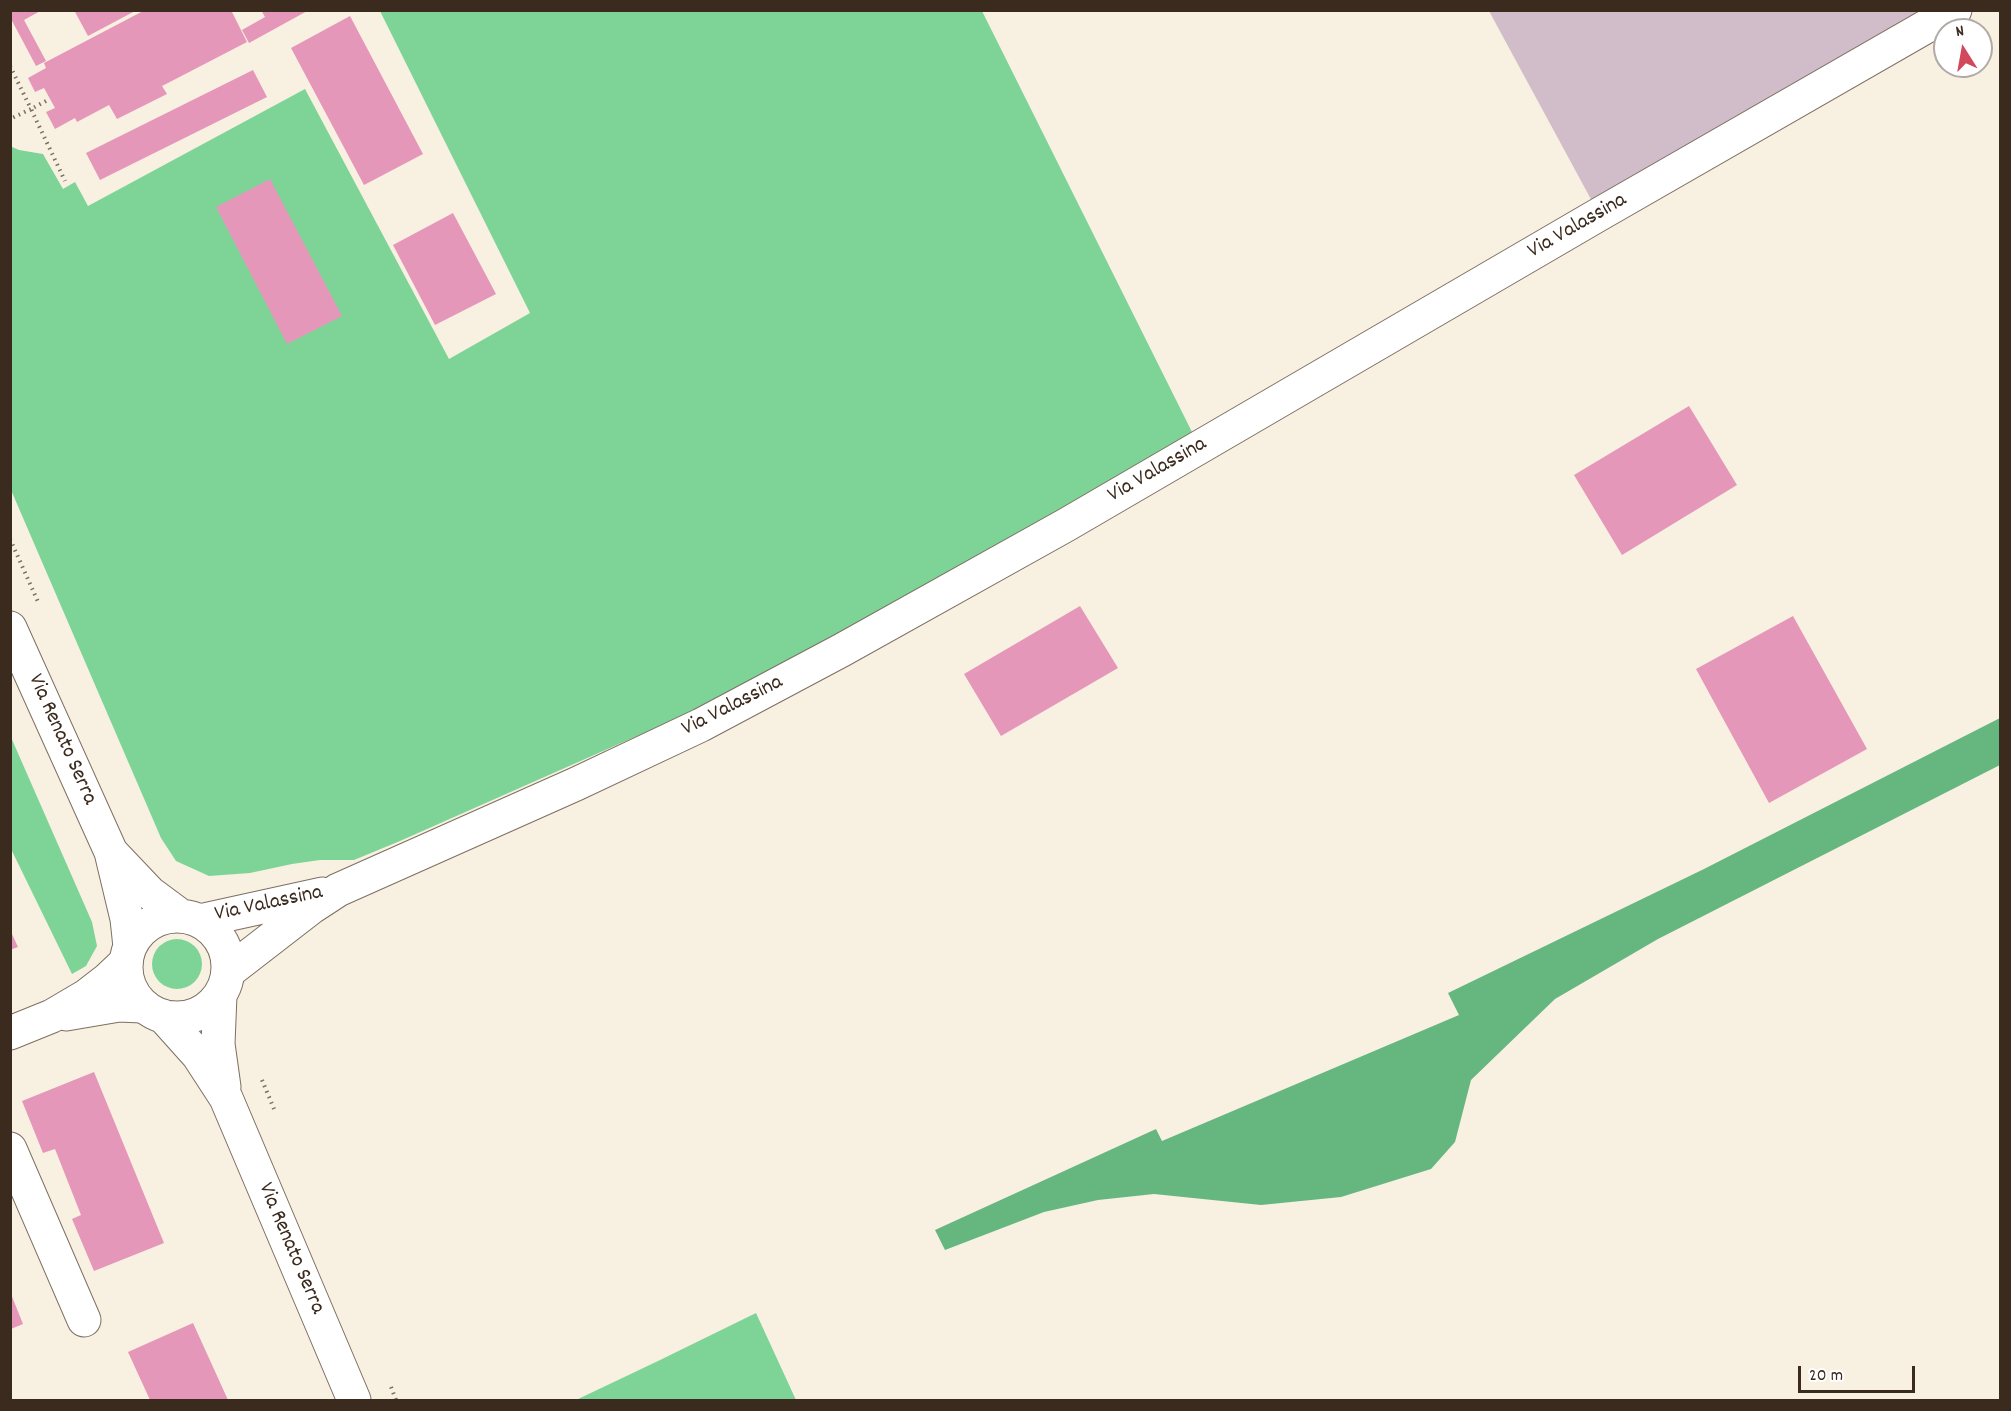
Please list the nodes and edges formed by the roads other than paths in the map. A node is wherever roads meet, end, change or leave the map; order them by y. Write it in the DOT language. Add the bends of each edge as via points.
graph roads {
  1 [pos="1956,10"];
  2 [pos="10,628"];
  3 [pos="111,852"];
  4 [pos="338,890"];
  5 [pos="190,919"];
  6 [pos="128,954"];
  7 [pos="224,984"];
  8 [pos="153,1011"];
  9 [pos="52,1016"];
  10 [pos="10,1033"];
  11 [pos="226,1098"];
  12 [pos="10,1149"];
  13 [pos="84,1320"];
  14 [pos="354,1401"];
  1 -- 4 [label="street, Via Valassina" via="1066,525 842,650 691,730"];
  2 -- 3 [label="street, Via Renato Serra"];
  3 -- 5 [label="street, Via Renato Serra" via="150,893"];
  3 -- 6 [label="street, Via Renato Serra" via="127,919"];
  4 -- 5 [label="street, Via Valassina"];
  4 -- 7 [label="street, Via Valassina" via="312,907"];
  5 -- 6 [label="street" via="167,917 154,922 140,932"];
  5 -- 7 [label="street" via="212,930 222,942 227,956"];
  6 -- 8 [label="street" via="126,977 132,993"];
  6 -- 9 [label="street" via="87,996"];
  7 -- 8 [label="street" via="207,1009 193,1016 175,1018"];
  7 -- 11 [label="street, Via Renato Serra" via="218,1044"];
  8 -- 9 [label="street" via="119,1005"];
  8 -- 11 [label="street, Via Renato Serra" via="198,1055"];
  9 -- 10 [label="street"];
  11 -- 14 [label="street, Via Renato Serra"];
  12 -- 13 [label="street"];
}
